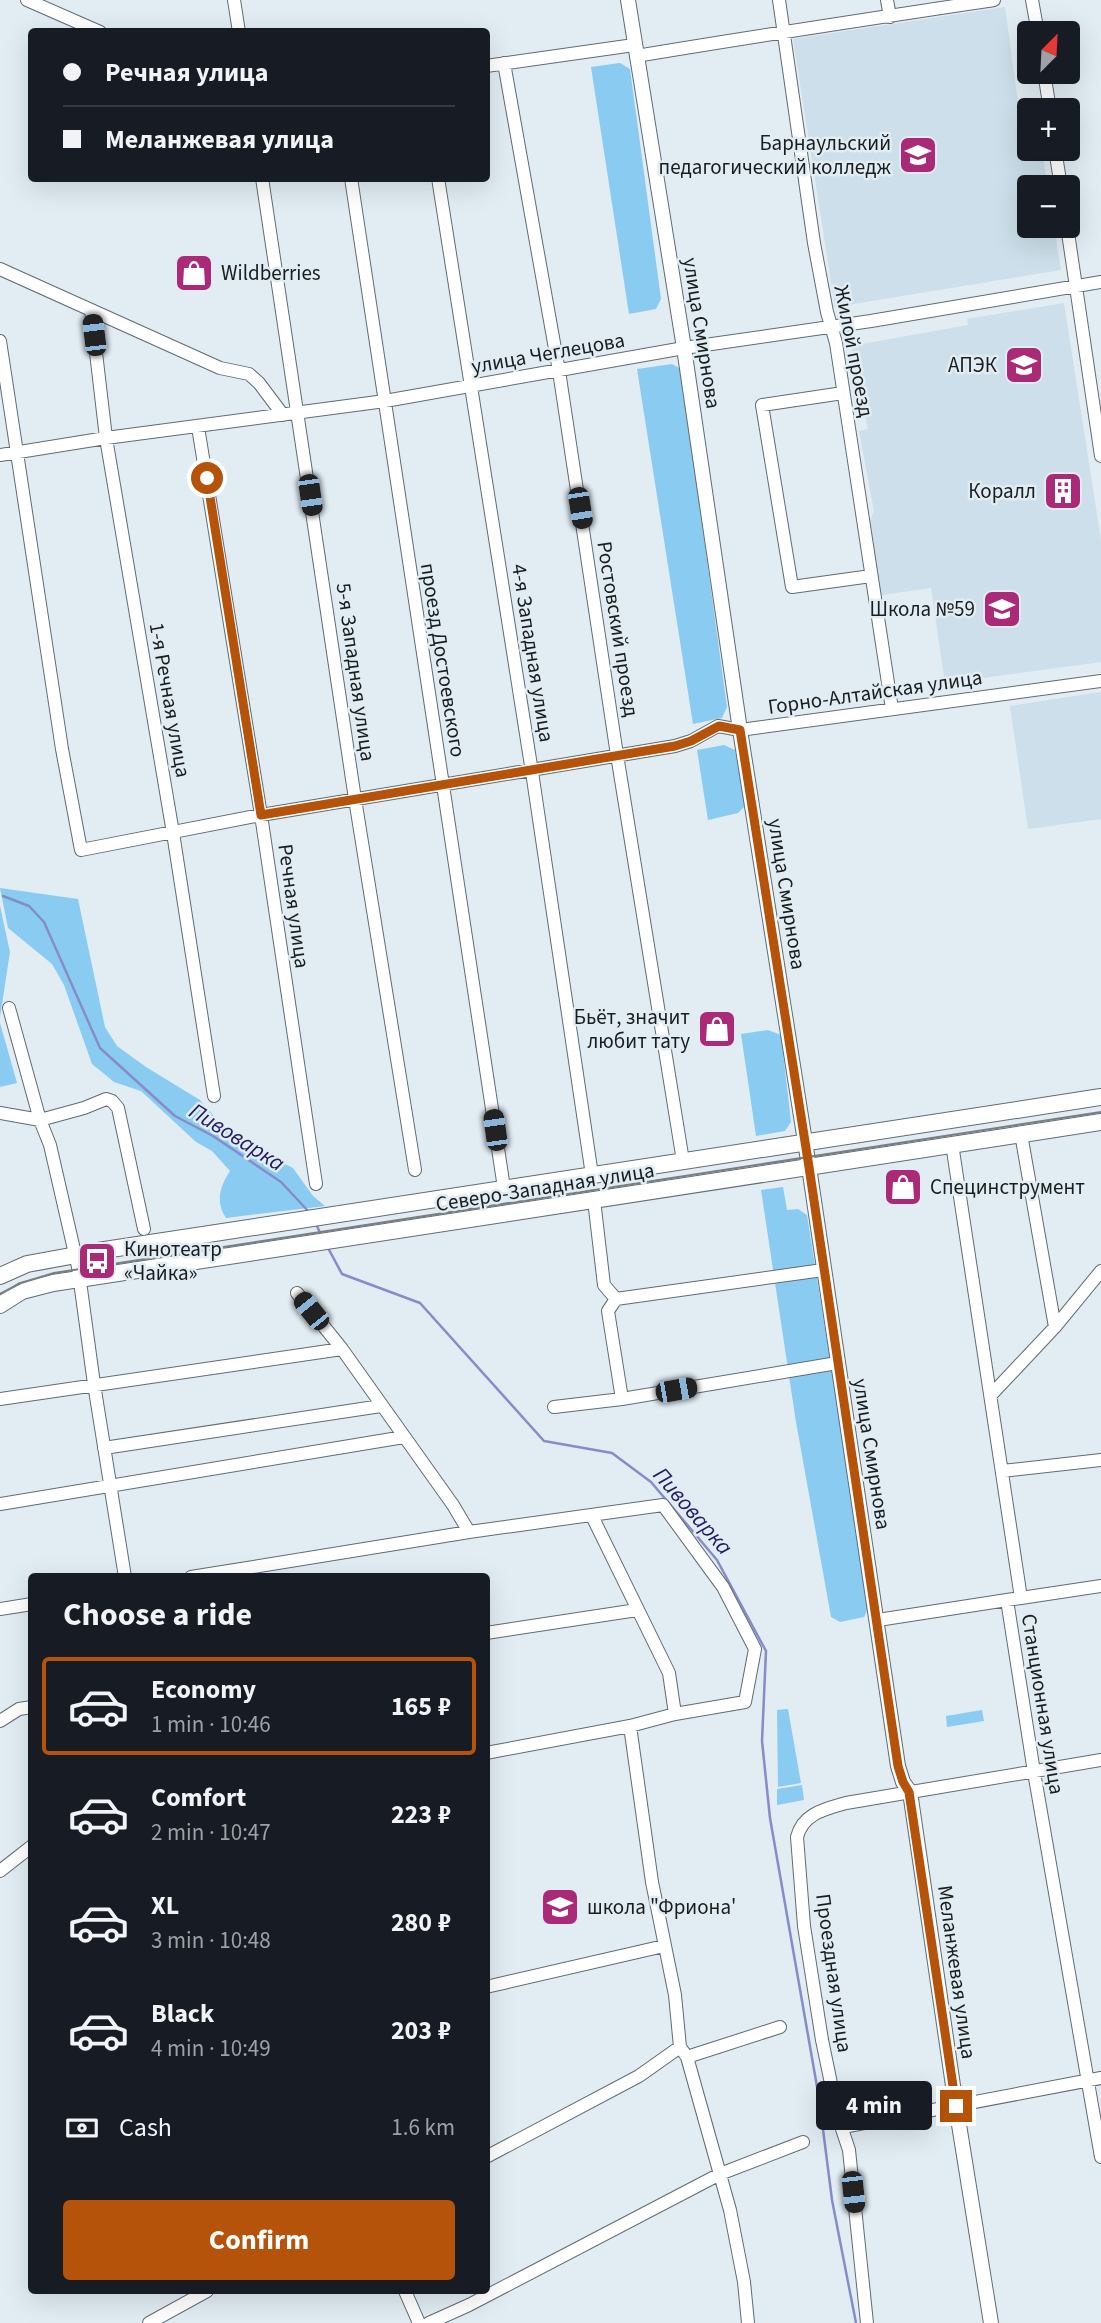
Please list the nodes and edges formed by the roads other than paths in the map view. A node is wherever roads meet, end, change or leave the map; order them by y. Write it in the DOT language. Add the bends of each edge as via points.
graph roads {
  1 [pos="27,0"];
  2 [pos="234,0"];
  3 [pos="628,0"];
  4 [pos="779,0"];
  5 [pos="887,0"];
  6 [pos="994,0"];
  7 [pos="1032,0"];
  8 [pos="890,17"];
  9 [pos="1036,21"];
  10 [pos="91,28"];
  11 [pos="238,28"];
  12 [pos="783,31"];
  13 [pos="635,50"];
  14 [pos="504,63"];
  15 [pos="490,65"];
  16 [pos="263,182"];
  17 [pos="352,182"];
  18 [pos="439,182"];
  19 [pos="1069,238"];
  20 [pos="0,269"];
  21 [pos="1101,282"];
  22 [pos="1076,286"];
  23 [pos="91,310"];
  24 [pos="832,327"];
  25 [pos="0,341"];
  26 [pos="684,348"];
  27 [pos="559,371"];
  28 [pos="471,386"];
  29 [pos="843,393"];
  30 [pos="385,401"];
  31 [pos="298,412"];
  32 [pos="282,415"];
  33 [pos="198,427"];
  34 [pos="106,438"];
  35 [pos="18,452"];
  36 [pos="0,455"];
  37 [pos="1101,456"];
  38 [pos="871,576"];
  39 [pos="1101,681"];
  40 [pos="892,709"];
  41 [pos="740,730"];
  42 [pos="617,755"];
  43 [pos="532,772"];
  44 [pos="443,786"];
  45 [pos="355,799"];
  46 [pos="261,815"];
  47 [pos="173,833"];
  48 [pos="9,1008"];
  49 [pos="214,1096"];
  50 [pos="1101,1097"];
  51 [pos="0,1113"];
  52 [pos="40,1119"];
  53 [pos="1101,1122"];
  54 [pos="1021,1134"];
  55 [pos="804,1142"];
  56 [pos="952,1144"];
  57 [pos="683,1161"];
  58 [pos="809,1167"];
  59 [pos="415,1170"];
  60 [pos="592,1175"];
  61 [pos="316,1184"];
  62 [pos="504,1188"];
  63 [pos="594,1200"];
  64 [pos="144,1229"];
  65 [pos="74,1255"];
  66 [pos="823,1270"];
  67 [pos="1101,1272"];
  68 [pos="0,1276"];
  69 [pos="80,1279"];
  70 [pos="297,1293"];
  71 [pos="616,1298"];
  72 [pos="0,1305"];
  73 [pos="1055,1327"];
  74 [pos="342,1349"];
  75 [pos="837,1363"];
  76 [pos="94,1384"];
  77 [pos="991,1395"];
  78 [pos="0,1399"];
  79 [pos="622,1399"];
  80 [pos="381,1406"];
  81 [pos="554,1407"];
  82 [pos="404,1437"];
  83 [pos="104,1448"];
  84 [pos="1101,1460"];
  85 [pos="1002,1471"];
  86 [pos="111,1486"];
  87 [pos="0,1504"];
  88 [pos="592,1516"];
  89 [pos="469,1532"];
  90 [pos="124,1573"];
  91 [pos="216,1573"];
  92 [pos="1101,1586"];
  93 [pos="1021,1598"];
  94 [pos="1007,1600"];
  95 [pos="28,1605"];
  96 [pos="0,1609"];
  97 [pos="637,1610"];
  98 [pos="878,1620"];
  99 [pos="490,1632"];
  100 [pos="28,1708"];
  101 [pos="675,1714"];
  102 [pos="0,1721"];
  103 [pos="630,1726"];
  104 [pos="490,1751"];
  105 [pos="1101,1760"];
  106 [pos="1034,1772"];
  107 [pos="909,1792"];
  108 [pos="28,1849"];
  109 [pos="0,1871"];
  110 [pos="664,1945"];
  111 [pos="490,1986"];
  112 [pos="780,2026"];
  113 [pos="684,2052"];
  114 [pos="1095,2079"];
  115 [pos="956,2106"];
  116 [pos="843,2127"];
  117 [pos="803,2142"];
  118 [pos="490,2155"];
  119 [pos="1101,2157"];
  120 [pos="720,2174"];
  121 [pos="202,2294"];
  122 [pos="406,2294"];
  123 [pos="149,2323"];
  124 [pos="419,2323"];
  125 [pos="429,2323"];
  126 [pos="748,2323"];
  127 [pos="867,2323"];
  128 [pos="991,2323"];
  1 -- 10 [label="street"];
  2 -- 11 [label="street"];
  3 -- 13 [label="street, улица Смирнова"];
  4 -- 12 [label="street, Жилой проезд"];
  5 -- 8 [label="street"];
  6 -- 8 [label="street"];
  7 -- 9 [label="street"];
  8 -- 12 [label="street"];
  12 -- 13 [label="street"];
  12 -- 24 [label="street, Жилой проезд" via="814,243"];
  13 -- 14 [label="street"];
  13 -- 26 [label="street, улица Смирнова"];
  14 -- 15 [label="street"];
  14 -- 27 [label="street, Ростовский проезд"];
  16 -- 31 [label="street, 5-я Западная улица"];
  17 -- 30 [label="street, проезд Достоевского"];
  18 -- 28 [label="street, 4-я Западная улица"];
  19 -- 22 [label="street"];
  20 -- 23 [label="street"];
  21 -- 22 [label="street, улица Чеглецова"];
  22 -- 24 [label="street, улица Чеглецова"];
  22 -- 37 [label="street"];
  23 -- 32 [label="street" via="220,368 248,374"];
  23 -- 34 [label="street, 1-я Речная улица"];
  24 -- 26 [label="street, улица Чеглецова"];
  24 -- 29 [label="street, Жилой проезд"];
  25 -- 35 [label="street"];
  26 -- 27 [label="street, улица Чеглецова"];
  26 -- 41 [label="street, улица Смирнова"];
  27 -- 28 [label="street, улица Чеглецова"];
  27 -- 42 [label="street, Ростовский проезд"];
  28 -- 30 [label="street, улица Чеглецова"];
  28 -- 43 [label="street, 4-я Западная улица"];
  29 -- 38 [label="street, Жилой проезд"];
  29 -- 38 [label="street" via="762,405 792,587"];
  30 -- 31 [label="street, улица Чеглецова"];
  30 -- 44 [label="street, проезд Достоевского"];
  31 -- 32 [label="street, улица Чеглецова"];
  31 -- 45 [label="street, 5-я Западная улица"];
  32 -- 33 [label="street, улица Чеглецова"];
  33 -- 34 [label="street, улица Чеглецова"];
  33 -- 46 [label="street, Речная улица"];
  34 -- 35 [label="street, улица Чеглецова"];
  34 -- 47 [label="street, 1-я Речная улица"];
  35 -- 36 [label="street, улица Чеглецова"];
  35 -- 47 [label="street, Горно-Алтайская улица" via="81,850"];
  38 -- 40 [label="street, Жилой проезд"];
  39 -- 40 [label="street, Горно-Алтайская улица"];
  40 -- 41 [label="street, Горно-Алтайская улица"];
  41 -- 42 [label="street, Горно-Алтайская улица" via="719,726 675,746"];
  41 -- 55 [label="street, улица Смирнова"];
  42 -- 43 [label="street, Горно-Алтайская улица"];
  42 -- 57 [label="street, Ростовский проезд"];
  43 -- 44 [label="street, Горно-Алтайская улица"];
  43 -- 60 [label="street, 4-я Западная улица"];
  44 -- 45 [label="street, Горно-Алтайская улица"];
  44 -- 62 [label="street, проезд Достоевского"];
  45 -- 46 [label="street, Горно-Алтайская улица"];
  45 -- 59 [label="street, 5-я Западная улица"];
  46 -- 47 [label="street, Горно-Алтайская улица"];
  46 -- 61 [label="street, Речная улица"];
  47 -- 49 [label="street, 1-я Речная улица"];
  48 -- 52 [label="street"];
  50 -- 55 [label="main road, Северо-Западная улица"];
  51 -- 52 [label="street"];
  52 -- 64 [label="street" via="112,1101 118,1108"];
  52 -- 65 [label="street"];
  53 -- 54 [label="main road, Северо-Западная улица"];
  54 -- 56 [label="main road, Северо-Западная улица"];
  54 -- 73 [label="street"];
  55 -- 57 [label="main road, Северо-Западная улица"];
  55 -- 58 [label="street, улица Смирнова"];
  56 -- 58 [label="main road, Северо-Западная улица"];
  56 -- 77 [label="street, Станционная улица"];
  57 -- 60 [label="main road, Северо-Западная улица"];
  58 -- 63 [label="main road, Северо-Западная улица"];
  58 -- 66 [label="street, улица Смирнова"];
  60 -- 62 [label="main road, Северо-Западная улица"];
  62 -- 65 [label="main road, Северо-Западная улица"];
  63 -- 69 [label="main road, Северо-Западная улица"];
  63 -- 71 [label="street" via="604,1285"];
  65 -- 68 [label="main road, Северо-Западная улица" via="27,1264"];
  65 -- 69 [label="street"];
  66 -- 71 [label="street"];
  66 -- 75 [label="street, улица Смирнова"];
  67 -- 73 [label="street"];
  69 -- 72 [label="main road, Северо-Западная улица" via="22,1291"];
  69 -- 76 [label="street"];
  70 -- 74 [label="street"];
  71 -- 79 [label="street" via="608,1311"];
  73 -- 77 [label="street"];
  74 -- 76 [label="street"];
  74 -- 80 [label="street"];
  75 -- 79 [label="street"];
  75 -- 98 [label="street, улица Смирнова"];
  76 -- 78 [label="street"];
  76 -- 83 [label="street"];
  77 -- 85 [label="street, Станционная улица"];
  79 -- 81 [label="street"];
  80 -- 82 [label="street"];
  80 -- 83 [label="street"];
  82 -- 86 [label="street"];
  82 -- 89 [label="street"];
  83 -- 86 [label="street"];
  84 -- 85 [label="street"];
  85 -- 93 [label="street, Станционная улица"];
  86 -- 87 [label="street"];
  86 -- 90 [label="street"];
  88 -- 89 [label="street"];
  88 -- 97 [label="street"];
  88 -- 101 [label="street" via="663,1505 723,1587 755,1648 745,1702"];
  89 -- 91 [label="street"];
  92 -- 93 [label="street"];
  93 -- 94 [label="street, Станционная улица"];
  94 -- 98 [label="street"];
  94 -- 106 [label="street, Станционная улица"];
  95 -- 96 [label="street"];
  97 -- 99 [label="street"];
  97 -- 101 [label="street" via="669,1673"];
  98 -- 107 [label="street, улица Смирнова" via="898,1766"];
  100 -- 102 [label="street"];
  101 -- 103 [label="street"];
  103 -- 104 [label="street"];
  103 -- 110 [label="street"];
  105 -- 106 [label="street, Проездная улица"];
  106 -- 107 [label="street, Проездная улица"];
  106 -- 114 [label="street, Станционная улица"];
  107 -- 115 [label="street, Меланжевая улица"];
  107 -- 116 [label="street, Проездная улица" via="818,1811 803,1823 797,1837 804,1926 822,2040"];
  108 -- 109 [label="street"];
  110 -- 111 [label="street"];
  110 -- 113 [label="street"];
  112 -- 113 [label="street"];
  113 -- 118 [label="street"];
  113 -- 120 [label="street"];
  114 -- 115 [label="street"];
  114 -- 119 [label="street, Станционная улица"];
  115 -- 116 [label="street"];
  115 -- 128 [label="street, Меланжевая улица"];
  116 -- 127 [label="street, Проездная улица"];
  117 -- 120 [label="street"];
  120 -- 125 [label="street"];
  120 -- 126 [label="street"];
  121 -- 123 [label="street"];
  122 -- 124 [label="street"];
}
